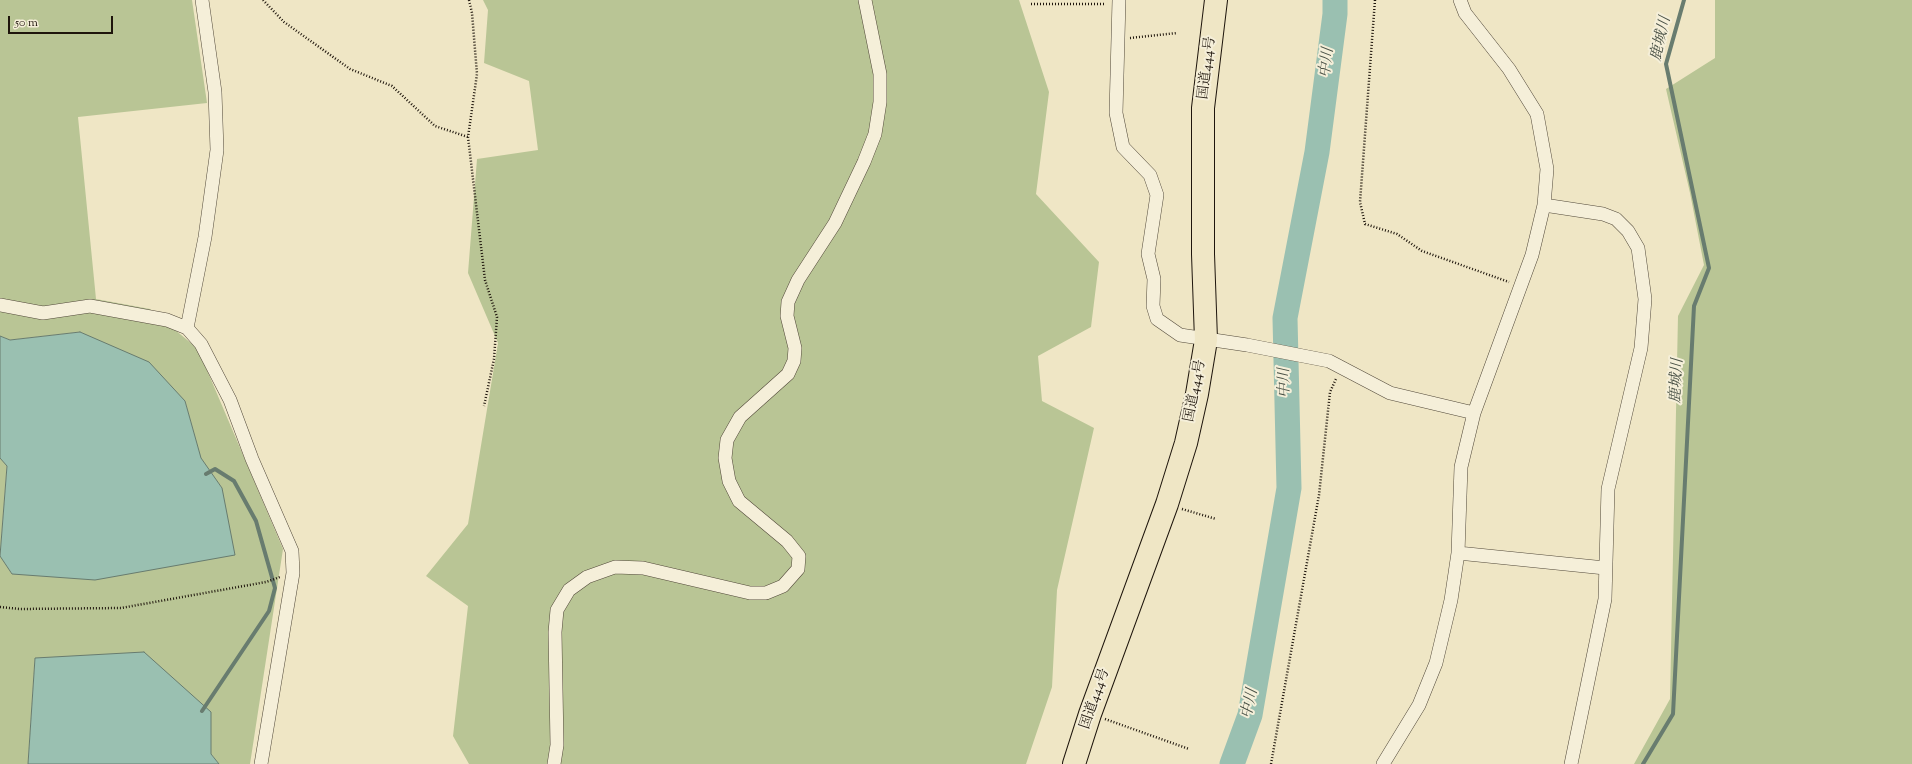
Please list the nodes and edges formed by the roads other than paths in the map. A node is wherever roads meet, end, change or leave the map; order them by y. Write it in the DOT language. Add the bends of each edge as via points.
graph roads {
  1 [pos="202,0"];
  2 [pos="865,0"];
  3 [pos="1216,0"];
  4 [pos="1460,0"];
  5 [pos="1119,2"];
  6 [pos="1544,205"];
  7 [pos="0,305"];
  8 [pos="187,328"];
  9 [pos="1206,340"];
  10 [pos="1474,413"];
  11 [pos="1458,553"];
  12 [pos="1605,568"];
  13 [pos="261,764"];
  14 [pos="554,764"];
  15 [pos="1074,764"];
  16 [pos="1383,764"];
  17 [pos="1571,764"];
  1 -- 8 [label="street" via="215,92 217,150 205,237"];
  2 -- 14 [label="street" via="880,74 880,102 874,134 864,162 835,223 798,280 788,302 787,316 795,348 794,361 788,374 740,417 727,440 725,458 729,481 739,501 787,541 799,556 798,569 783,586 766,593 750,593 643,568 615,567 587,577 569,590 557,610 555,632 557,745"];
  3 -- 9 [label="highway, 国道444号" via="1203,108"];
  4 -- 6 [label="street" via="1465,13 1509,69 1537,114 1547,169"];
  5 -- 9 [label="street" via="1116,113 1123,147 1150,175 1157,195 1148,254 1154,279 1153,306 1157,319 1180,335"];
  6 -- 10 [label="street" via="1532,256"];
  6 -- 12 [label="street" via="1616,218 1638,248 1645,299 1641,348 1608,489"];
  7 -- 8 [label="street" via="43,313 90,306 167,320"];
  8 -- 13 [label="street" via="202,344 230,400 252,459 292,551 293,573"];
  9 -- 10 [label="street" via="1329,361 1390,393"];
  9 -- 15 [label="highway, 国道444号" via="1186,443 1167,504"];
  10 -- 11 [label="street" via="1461,467"];
  11 -- 12 [label="street"];
  11 -- 16 [label="street" via="1451,600 1436,663 1419,705"];
  12 -- 17 [label="street" via="1605,599"];
}
